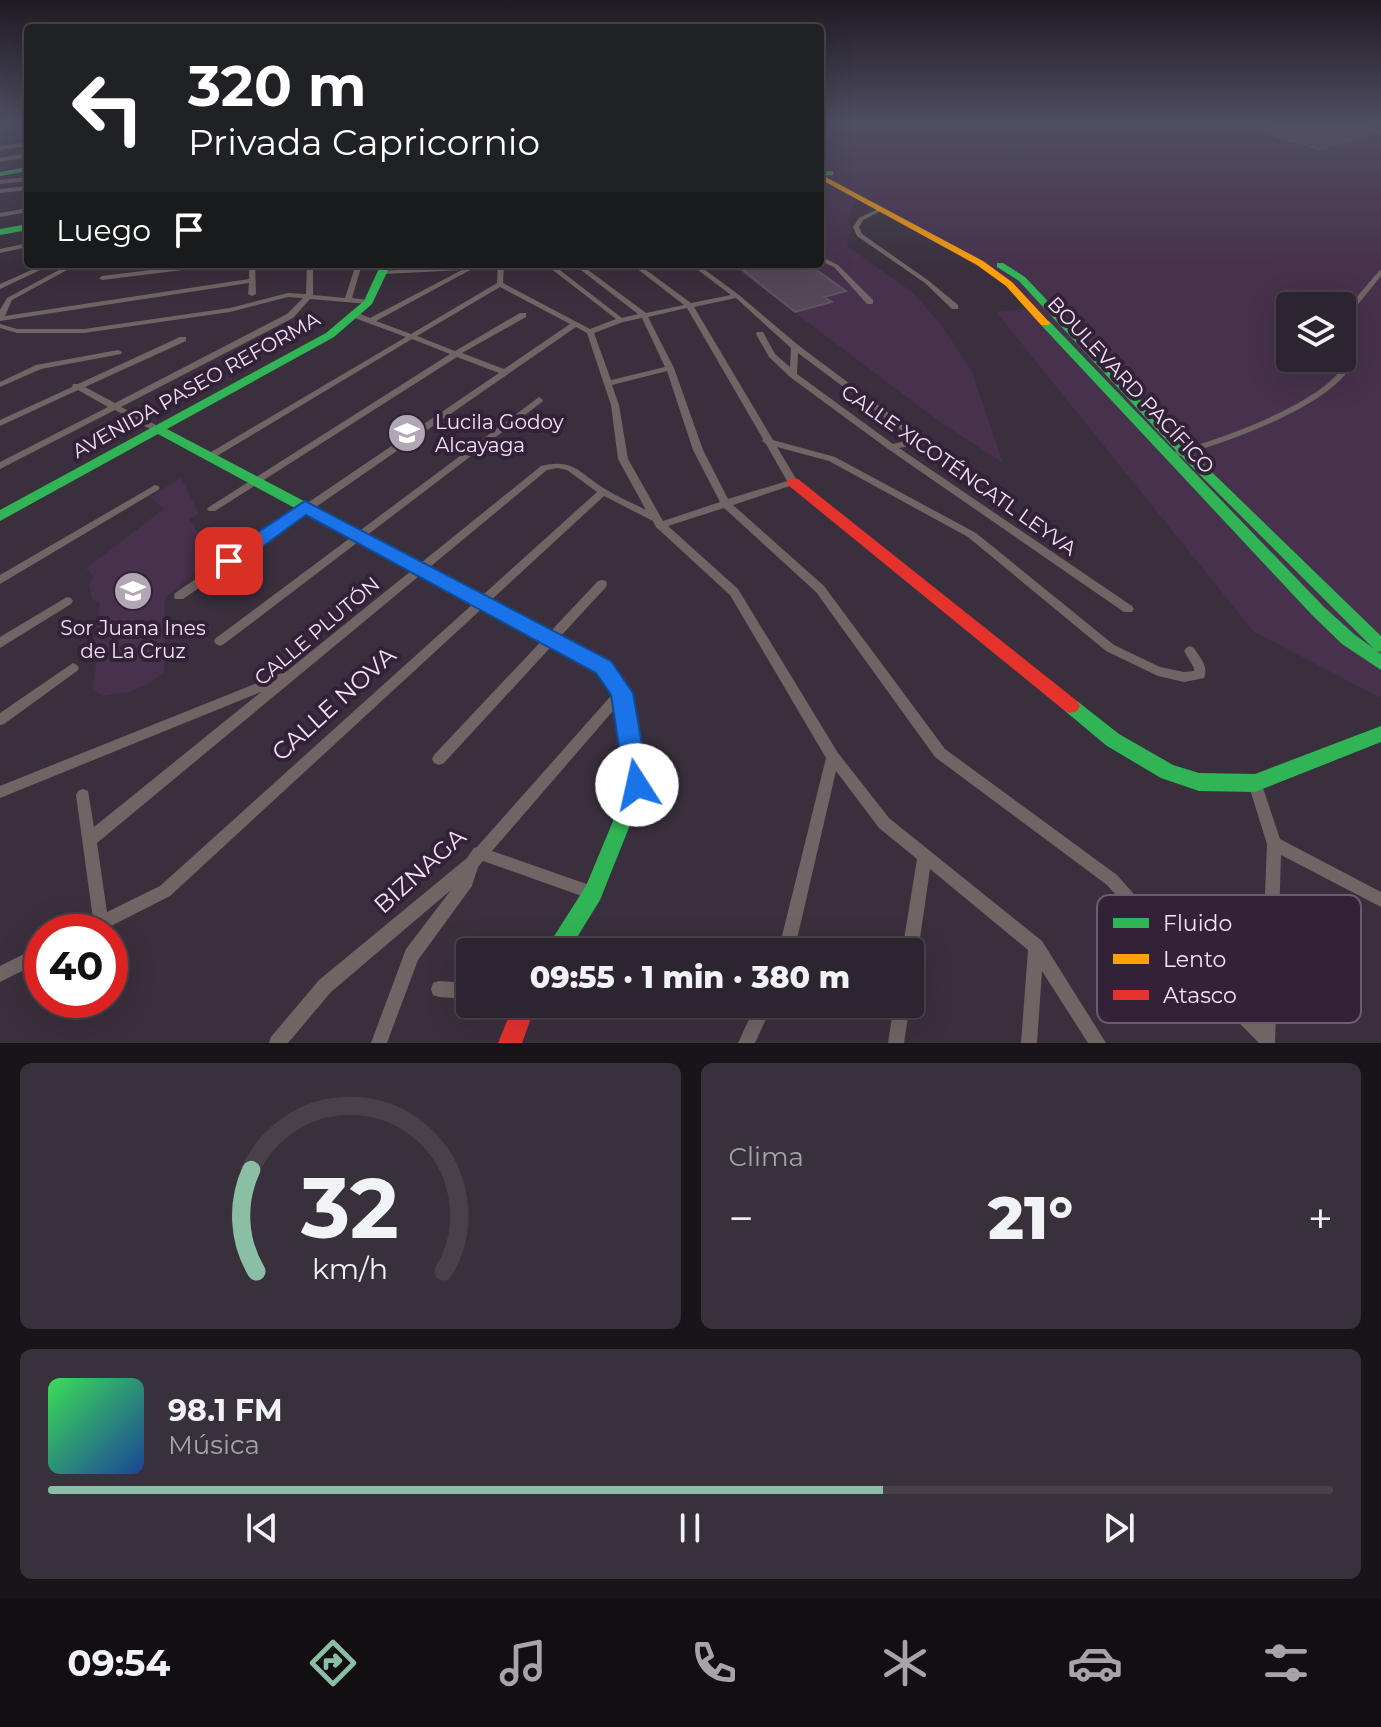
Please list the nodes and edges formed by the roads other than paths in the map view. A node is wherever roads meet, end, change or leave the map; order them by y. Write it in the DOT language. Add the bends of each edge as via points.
graph roads {
  1 [pos="824,173"];
  2 [pos="824,173"];
  3 [pos="24,179"];
  4 [pos="0,182"];
  5 [pos="24,188"];
  6 [pos="0,191"];
  7 [pos="882,209"];
  8 [pos="24,211"];
  9 [pos="0,215"];
  10 [pos="23,228"];
  11 [pos="0,234"];
  12 [pos="24,246"];
  13 [pos="0,253"];
  14 [pos="824,260"];
  15 [pos="41,268"];
  16 [pos="67,268"];
  17 [pos="183,268"];
  18 [pos="252,268"];
  19 [pos="310,268"];
  20 [pos="358,268"];
  21 [pos="385,268"];
  22 [pos="468,268"];
  23 [pos="501,268"];
  24 [pos="553,268"];
  25 [pos="581,268"];
  26 [pos="639,268"];
  27 [pos="698,268"];
  28 [pos="1381,272"];
  29 [pos="102,278"];
  30 [pos="251,281"];
  31 [pos="500,284"];
  32 [pos="0,287"];
  33 [pos="252,294"];
  34 [pos="309,296"];
  35 [pos="737,296"];
  36 [pos="348,300"];
  37 [pos="368,302"];
  38 [pos="870,302"];
  39 [pos="689,305"];
  40 [pos="955,307"];
  41 [pos="355,315"];
  42 [pos="523,315"];
  43 [pos="644,315"];
  44 [pos="0,318"];
  45 [pos="621,320"];
  46 [pos="370,321"];
  47 [pos="576,324"];
  48 [pos="0,326"];
  49 [pos="590,332"];
  50 [pos="760,334"];
  51 [pos="411,337"];
  52 [pos="183,339"];
  53 [pos="795,347"];
  54 [pos="118,352"];
  55 [pos="457,353"];
  56 [pos="670,368"];
  57 [pos="504,372"];
  58 [pos="793,375"];
  59 [pos="609,383"];
  60 [pos="0,385"];
  61 [pos="76,386"];
  62 [pos="539,400"];
  63 [pos="116,407"];
  64 [pos="0,423"];
  65 [pos="159,430"];
  66 [pos="766,441"];
  67 [pos="891,447"];
  68 [pos="1184,452"];
  69 [pos="1168,455"];
  70 [pos="209,457"];
  71 [pos="0,466"];
  72 [pos="255,481"];
  73 [pos="793,482"];
  74 [pos="155,488"];
  75 [pos="603,492"];
  76 [pos="726,504"];
  77 [pos="305,507"];
  78 [pos="212,509"];
  79 [pos="0,516"];
  80 [pos="659,522"];
  81 [pos="361,537"];
  82 [pos="419,568"];
  83 [pos="0,580"];
  84 [pos="602,584"];
  85 [pos="179,596"];
  86 [pos="67,601"];
  87 [pos="481,602"];
  88 [pos="1128,609"];
  89 [pos="554,638"];
  90 [pos="220,641"];
  91 [pos="0,643"];
  92 [pos="1381,646"];
  93 [pos="1190,651"];
  94 [pos="1381,663"];
  95 [pos="73,668"];
  96 [pos="298,671"];
  97 [pos="621,693"];
  98 [pos="0,720"];
  99 [pos="1381,734"];
  100 [pos="833,757"];
  101 [pos="439,759"];
  102 [pos="1255,783"];
  103 [pos="0,792"];
  104 [pos="83,795"];
  105 [pos="89,840"];
  106 [pos="1274,844"];
  107 [pos="475,858"];
  108 [pos="924,859"];
  109 [pos="593,893"];
  110 [pos="1125,895"];
  111 [pos="1272,895"];
  112 [pos="1381,900"];
  113 [pos="100,914"];
  114 [pos="125,914"];
  115 [pos="564,938"];
  116 [pos="789,938"];
  117 [pos="912,938"];
  118 [pos="1036,947"];
  119 [pos="24,962"];
  120 [pos="0,974"];
  121 [pos="439,989"];
  122 [pos="456,990"];
  123 [pos="520,1018"];
  124 [pos="758,1018"];
  125 [pos="900,1018"];
  126 [pos="1250,1023"];
  127 [pos="1267,1040"];
  128 [pos="277,1043"];
  129 [pos="379,1043"];
  130 [pos="510,1043"];
  131 [pos="746,1043"];
  132 [pos="896,1043"];
  133 [pos="1029,1043"];
  134 [pos="1098,1043"];
  1 -- 7 [label="main road, BOULEVARD PACÍFICO"];
  2 -- 68 [label="main road, BOULEVARD PACÍFICO" via="1022,279"];
  3 -- 4 [label="street"];
  5 -- 6 [label="street"];
  7 -- 40 [label="street" via="861,219 859,235"];
  7 -- 69 [label="main road, BOULEVARD PACÍFICO" via="1009,284"];
  8 -- 9 [label="street"];
  10 -- 11 [label="main road"];
  12 -- 13 [label="street"];
  14 -- 38 [label="street"];
  15 -- 32 [label="street"];
  16 -- 44 [label="street" via="9,299"];
  17 -- 29 [label="street"];
  18 -- 30 [label="street"];
  19 -- 34 [label="street"];
  20 -- 36 [label="street"];
  21 -- 37 [label="main road, AVENIDA PASEO REFORMA"];
  22 -- 46 [label="street"];
  23 -- 31 [label="street"];
  24 -- 45 [label="street"];
  25 -- 43 [label="street"];
  26 -- 39 [label="street"];
  27 -- 35 [label="street"];
  28 -- 68 [label="street" via="1347,313 1350,363 1341,379 1264,425"];
  30 -- 33 [label="street"];
  30 -- 44 [label="street"];
  31 -- 47 [label="street"];
  31 -- 51 [label="street"];
  34 -- 36 [label="street"];
  34 -- 48 [label="street" via="276,296 230,310 84,331"];
  34 -- 63 [label="street" via="290,316"];
  35 -- 39 [label="street"];
  35 -- 53 [label="street"];
  36 -- 37 [label="street"];
  37 -- 41 [label="main road, AVENIDA PASEO REFORMA"];
  39 -- 43 [label="street"];
  39 -- 66 [label="street"];
  41 -- 46 [label="street"];
  41 -- 65 [label="main road, AVENIDA PASEO REFORMA" via="330,335"];
  42 -- 55 [label="street"];
  43 -- 45 [label="street"];
  43 -- 56 [label="street"];
  45 -- 49 [label="street"];
  46 -- 51 [label="street"];
  47 -- 49 [label="street"];
  47 -- 57 [label="street"];
  49 -- 59 [label="street"];
  50 -- 58 [label="street, CALLE XICOTÉNCATL LEYVA"];
  51 -- 55 [label="street"];
  51 -- 70 [label="street"];
  52 -- 61 [label="street"];
  53 -- 58 [label="street"];
  53 -- 67 [label="street" via="918,438"];
  54 -- 60 [label="street" via="39,367"];
  55 -- 57 [label="street"];
  55 -- 72 [label="street"];
  56 -- 59 [label="street"];
  56 -- 76 [label="street" via="698,450"];
  57 -- 77 [label="street"];
  58 -- 67 [label="street, CALLE XICOTÉNCATL LEYVA"];
  59 -- 80 [label="street" via="623,459"];
  61 -- 63 [label="street"];
  61 -- 64 [label="street"];
  62 -- 81 [label="street"];
  63 -- 65 [label="street"];
  63 -- 71 [label="street"];
  65 -- 70 [label="main road"];
  65 -- 79 [label="main road, AVENIDA PASEO REFORMA"];
  66 -- 73 [label="street"];
  66 -- 93 [label="street" via="832,459 972,535 1110,648 1184,677 1200,675"];
  67 -- 88 [label="street, CALLE XICOTÉNCATL LEYVA"];
  68 -- 69 [label="street"];
  68 -- 92 [label="main road, BOULEVARD PACÍFICO"];
  69 -- 94 [label="main road, BOULEVARD PACÍFICO" via="1322,613"];
  70 -- 72 [label="main road"];
  72 -- 77 [label="main road"];
  72 -- 78 [label="street"];
  73 -- 76 [label="street"];
  73 -- 102 [label="main road" via="1113,740 1168,772 1199,782"];
  74 -- 83 [label="street"];
  75 -- 80 [label="street, CALLE PLUTÓN"];
  75 -- 82 [label="street, CALLE PLUTÓN" via="570,468 544,468"];
  75 -- 87 [label="street, CALLE NOVA"];
  76 -- 80 [label="street"];
  76 -- 110 [label="street" via="820,589 940,753"];
  77 -- 81 [label="main road"];
  77 -- 85 [label="street"];
  80 -- 100 [label="street" via="734,592"];
  81 -- 82 [label="main road"];
  81 -- 90 [label="street"];
  82 -- 87 [label="main road"];
  82 -- 96 [label="street, CALLE PLUTÓN"];
  84 -- 89 [label="street"];
  86 -- 91 [label="street"];
  87 -- 89 [label="main road"];
  87 -- 114 [label="street, CALLE NOVA" via="165,891"];
  89 -- 97 [label="main road" via="604,667"];
  89 -- 101 [label="street"];
  95 -- 98 [label="street"];
  96 -- 103 [label="street"];
  96 -- 105 [label="street, CALLE PLUTÓN"];
  97 -- 107 [label="street, BIZNAGA"];
  97 -- 109 [label="main road" via="637,785"];
  99 -- 102 [label="main road"];
  100 -- 108 [label="street" via="884,823"];
  100 -- 116 [label="street"];
  102 -- 106 [label="street"];
  104 -- 105 [label="street"];
  105 -- 113 [label="street"];
  106 -- 111 [label="street"];
  106 -- 112 [label="street"];
  107 -- 109 [label="street"];
  107 -- 128 [label="street, BIZNAGA" via="325,986"];
  107 -- 129 [label="street" via="467,881 412,955"];
  108 -- 117 [label="street"];
  108 -- 118 [label="street"];
  109 -- 115 [label="main road"];
  118 -- 133 [label="street"];
  118 -- 134 [label="street"];
  119 -- 120 [label="street"];
  121 -- 122 [label="street"];
  123 -- 130 [label="main road"];
  124 -- 131 [label="street"];
  125 -- 132 [label="street"];
  126 -- 127 [label="street"];
}
